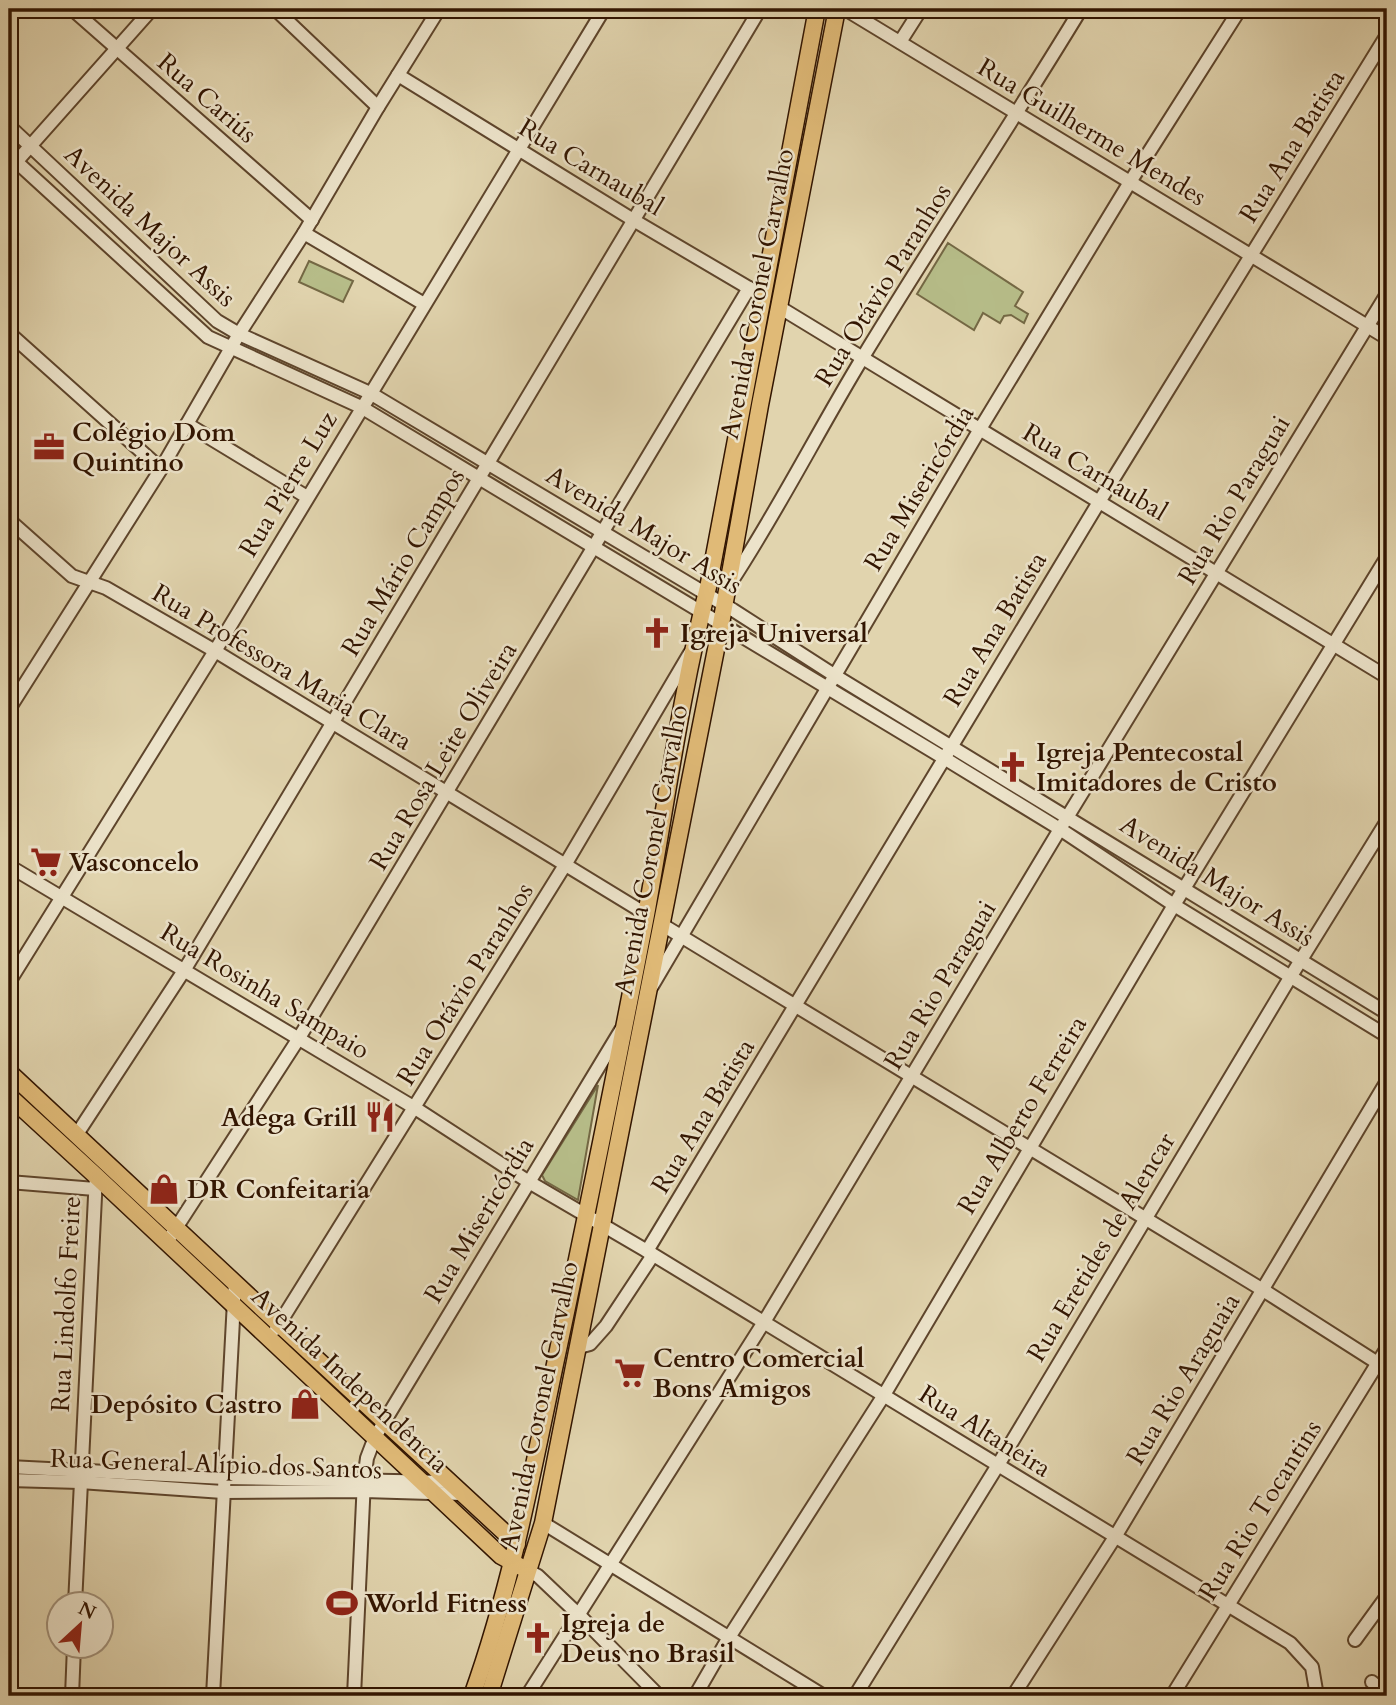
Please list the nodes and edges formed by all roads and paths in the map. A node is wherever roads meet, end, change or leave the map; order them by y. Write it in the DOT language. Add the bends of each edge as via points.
graph roads {
  1 [pos="72,9"];
  2 [pos="152,9"];
  3 [pos="275,9"];
  4 [pos="439,9"];
  5 [pos="604,9"];
  6 [pos="760,9"];
  7 [pos="817,9"];
  8 [pos="837,9"];
  9 [pos="845,9"];
  10 [pos="921,9"];
  11 [pos="1081,9"];
  12 [pos="1240,9"];
  13 [pos="1387,35"];
  14 [pos="900,42"];
  15 [pos="116,49"];
  16 [pos="398,75"];
  17 [pos="378,107"];
  18 [pos="1017,115"];
  19 [pos="9,126"];
  20 [pos="31,146"];
  21 [pos="519,150"];
  22 [pos="11,162"];
  23 [pos="1130,183"];
  24 [pos="312,220"];
  25 [pos="635,221"];
  26 [pos="304,233"];
  27 [pos="1251,255"];
  28 [pos="756,292"];
  29 [pos="1387,294"];
  30 [pos="424,304"];
  31 [pos="779,307"];
  32 [pos="1368,326"];
  33 [pos="9,333"];
  34 [pos="239,334"];
  35 [pos="1387,338"];
  36 [pos="230,349"];
  37 [pos="863,356"];
  38 [pos="370,394"];
  39 [pos="361,407"];
  40 [pos="187,424"];
  41 [pos="980,429"];
  42 [pos="489,464"];
  43 [pos="161,469"];
  44 [pos="480,478"];
  45 [pos="307,497"];
  46 [pos="1099,502"];
  47 [pos="9,520"];
  48 [pos="603,533"];
  49 [pos="594,548"];
  50 [pos="1387,557"];
  51 [pos="1216,573"];
  52 [pos="88,582"];
  53 [pos="728,587"];
  54 [pos="706,594"];
  55 [pos="724,605"];
  56 [pos="701,612"];
  57 [pos="721,624"];
  58 [pos="1333,646"];
  59 [pos="693,648"];
  60 [pos="215,651"];
  61 [pos="834,675"];
  62 [pos="1387,677"];
  63 [pos="827,687"];
  64 [pos="10,704"];
  65 [pos="333,723"];
  66 [pos="951,745"];
  67 [pos="944,758"];
  68 [pos="447,793"];
  69 [pos="1069,816"];
  70 [pos="1387,821"];
  71 [pos="1060,830"];
  72 [pos="565,865"];
  73 [pos="9,866"];
  74 [pos="1185,888"];
  75 [pos="61,897"];
  76 [pos="1174,905"];
  77 [pos="646,914"];
  78 [pos="661,924"];
  79 [pos="681,937"];
  80 [pos="1301,960"];
  81 [pos="186,969"];
  82 [pos="1290,976"];
  83 [pos="9,982"];
  84 [pos="646,995"];
  85 [pos="797,1006"];
  86 [pos="1387,1013"];
  87 [pos="624,1027"];
  88 [pos="1387,1035"];
  89 [pos="299,1038"];
  90 [pos="9,1072"];
  91 [pos="910,1077"];
  92 [pos="1387,1081"];
  93 [pos="9,1096"];
  94 [pos="415,1108"];
  95 [pos="77,1134"];
  96 [pos="1029,1148"];
  97 [pos="529,1181"];
  98 [pos="9,1182"];
  99 [pos="96,1182"];
  100 [pos="586,1216"];
  101 [pos="1144,1217"];
  102 [pos="602,1226"];
  103 [pos="177,1227"];
  104 [pos="167,1242"];
  105 [pos="650,1253"];
  106 [pos="235,1282"];
  107 [pos="1263,1290"];
  108 [pos="233,1304"];
  109 [pos="764,1322"];
  110 [pos="274,1331"];
  111 [pos="579,1347"];
  112 [pos="1387,1348"];
  113 [pos="1383,1366"];
  114 [pos="884,1395"];
  115 [pos="384,1421"];
  116 [pos="375,1437"];
  117 [pos="998,1465"];
  118 [pos="9,1467"];
  119 [pos="81,1476"];
  120 [pos="225,1478"];
  121 [pos="9,1480"];
  122 [pos="423,1482"];
  123 [pos="450,1482"];
  124 [pos="364,1485"];
  125 [pos="223,1492"];
  126 [pos="435,1493"];
  127 [pos="463,1494"];
  128 [pos="543,1523"];
  129 [pos="1115,1537"];
  130 [pos="517,1544"];
  131 [pos="513,1562"];
  132 [pos="611,1566"];
  133 [pos="529,1572"];
  134 [pos="76,1590"];
  135 [pos="1387,1596"];
  136 [pos="1227,1605"];
  137 [pos="579,1615"];
  138 [pos="728,1639"];
  139 [pos="1355,1640"];
  140 [pos="73,1660"];
  141 [pos="1372,1682"];
  142 [pos="1387,1695"];
  143 [pos="72,1696"];
  144 [pos="213,1696"];
  145 [pos="355,1696"];
  146 [pos="472,1696"];
  147 [pos="489,1696"];
  148 [pos="527,1696"];
  149 [pos="659,1696"];
  150 [pos="695,1696"];
  151 [pos="824,1696"];
  152 [pos="855,1696"];
  153 [pos="1013,1696"];
  154 [pos="1172,1696"];
  155 [pos="1317,1696"];
  1 -- 15 [label="street, Rua Cariús"];
  2 -- 15 [label="street"];
  3 -- 17 [label="street"];
  4 -- 16 [label="street"];
  5 -- 21 [label="street, Rua Pierre Luz"];
  6 -- 25 [label="street, Rua Mário Campos"];
  7 -- 28 [label="main road, Avenida Coronel Carvalho"];
  8 -- 31 [label="main road, Avenida Coronel Carvalho"];
  9 -- 14 [label="street, Rua Guilherme Mendes"];
  10 -- 14 [label="street"];
  11 -- 18 [label="street, Rua Otávio Paranhos"];
  12 -- 23 [label="street, Rua Misericórdia"];
  13 -- 27 [label="street, Rua Ana Batista"];
  14 -- 18 [label="street, Rua Guilherme Mendes"];
  15 -- 20 [label="street"];
  15 -- 24 [label="street, Rua Cariús"];
  16 -- 17 [label="street"];
  16 -- 21 [label="street, Rua Carnaubal"];
  17 -- 24 [label="street"];
  18 -- 23 [label="street, Rua Guilherme Mendes"];
  18 -- 37 [label="street, Rua Otávio Paranhos"];
  19 -- 20 [label="street, Avenida Major Assis"];
  20 -- 22 [label="street"];
  20 -- 34 [label="street, Avenida Major Assis" via="217,321"];
  21 -- 25 [label="street, Rua Carnaubal"];
  21 -- 30 [label="street, Rua Pierre Luz"];
  22 -- 36 [label="street, Avenida Major Assis" via="208,337"];
  23 -- 27 [label="street, Rua Guilherme Mendes"];
  23 -- 41 [label="street, Rua Misericórdia"];
  24 -- 26 [label="street"];
  25 -- 28 [label="street, Rua Carnaubal"];
  25 -- 42 [label="street, Rua Mário Campos"];
  26 -- 30 [label="street"];
  26 -- 34 [label="street"];
  27 -- 32 [label="street, Rua Guilherme Mendes"];
  27 -- 46 [label="street, Rua Ana Batista"];
  28 -- 48 [label="street, Rua Rosa Leite Oliveira"];
  28 -- 54 [label="main road, Avenida Coronel Carvalho"];
  29 -- 32 [label="street, Rua Rio Paraguai"];
  30 -- 38 [label="street, Rua Pierre Luz"];
  31 -- 37 [label="street, Rua Carnaubal"];
  31 -- 53 [label="main road, Avenida Coronel Carvalho"];
  32 -- 35 [label="street, Rua Guilherme Mendes"];
  32 -- 51 [label="street, Rua Rio Paraguai"];
  33 -- 43 [label="street"];
  34 -- 36 [label="street"];
  34 -- 38 [label="street, Avenida Major Assis"];
  36 -- 39 [label="street, Avenida Major Assis"];
  36 -- 40 [label="street"];
  37 -- 41 [label="street, Rua Carnaubal"];
  37 -- 53 [label="street, Rua Otávio Paranhos"];
  38 -- 39 [label="street, Rua Pierre Luz"];
  38 -- 42 [label="street, Avenida Major Assis"];
  39 -- 44 [label="street, Avenida Major Assis"];
  39 -- 45 [label="street, Rua Pierre Luz"];
  40 -- 43 [label="street"];
  40 -- 45 [label="street"];
  41 -- 46 [label="street, Rua Carnaubal"];
  41 -- 61 [label="street, Rua Misericórdia"];
  42 -- 44 [label="street, Rua Mário Campos"];
  42 -- 48 [label="street, Avenida Major Assis"];
  43 -- 52 [label="street"];
  44 -- 49 [label="street, Avenida Major Assis"];
  44 -- 65 [label="street, Rua Mário Campos"];
  45 -- 60 [label="street, Rua Pierre Luz"];
  46 -- 51 [label="street, Rua Carnaubal"];
  46 -- 66 [label="street, Rua Ana Batista"];
  47 -- 52 [label="street, Rua Professora Maria Clara" via="72,576"];
  48 -- 49 [label="street, Rua Rosa Leite Oliveira"];
  48 -- 54 [label="street, Avenida Major Assis"];
  49 -- 56 [label="street, Avenida Major Assis"];
  49 -- 68 [label="street, Rua Rosa Leite Oliveira"];
  50 -- 58 [label="street, Rua Alberto Ferreira"];
  51 -- 58 [label="street, Rua Carnaubal"];
  51 -- 69 [label="street, Rua Rio Paraguai"];
  52 -- 60 [label="street, Rua Professora Maria Clara"];
  52 -- 64 [label="street"];
  53 -- 55 [label="main road, Avenida Coronel Carvalho"];
  54 -- 55 [label="street, Avenida Major Assis"];
  54 -- 56 [label="main road, Avenida Coronel Carvalho"];
  55 -- 57 [label="main road, Avenida Coronel Carvalho"];
  55 -- 61 [label="street, Avenida Major Assis"];
  56 -- 57 [label="street, Avenida Major Assis"];
  56 -- 59 [label="main road, Avenida Coronel Carvalho"];
  57 -- 63 [label="street, Avenida Major Assis"];
  57 -- 78 [label="main road, Avenida Coronel Carvalho"];
  58 -- 62 [label="street, Rua Carnaubal"];
  58 -- 74 [label="street, Rua Alberto Ferreira"];
  59 -- 72 [label="street, Rua Otávio Paranhos"];
  59 -- 77 [label="main road, Avenida Coronel Carvalho"];
  60 -- 65 [label="street, Rua Professora Maria Clara"];
  60 -- 75 [label="street, Rua Pierre Luz"];
  61 -- 63 [label="street, Rua Misericórdia"];
  61 -- 66 [label="street, Avenida Major Assis"];
  63 -- 67 [label="street, Avenida Major Assis"];
  63 -- 79 [label="street, Rua Misericórdia"];
  65 -- 68 [label="street, Rua Professora Maria Clara"];
  65 -- 81 [label="street, Rua Mário Campos"];
  66 -- 67 [label="street, Rua Ana Batista"];
  66 -- 69 [label="street, Avenida Major Assis"];
  67 -- 71 [label="street, Avenida Major Assis"];
  67 -- 85 [label="street, Rua Ana Batista"];
  68 -- 72 [label="street, Rua Professora Maria Clara"];
  68 -- 89 [label="street, Rua Rosa Leite Oliveira"];
  69 -- 71 [label="street, Rua Rio Paraguai"];
  69 -- 74 [label="street, Avenida Major Assis"];
  70 -- 80 [label="street, Rua Eretides de Alencar"];
  71 -- 76 [label="street, Avenida Major Assis"];
  71 -- 91 [label="street, Rua Rio Paraguai"];
  72 -- 77 [label="street, Rua Professora Maria Clara"];
  72 -- 94 [label="street, Rua Otávio Paranhos"];
  73 -- 75 [label="street, Rua Rosinha Sampaio"];
  74 -- 76 [label="street, Rua Alberto Ferreira"];
  74 -- 80 [label="street, Avenida Major Assis"];
  75 -- 81 [label="street, Rua Rosinha Sampaio"];
  75 -- 83 [label="street, Rua Pierre Luz"];
  76 -- 82 [label="street, Avenida Major Assis"];
  76 -- 96 [label="street, Rua Alberto Ferreira"];
  77 -- 87 [label="main road, Avenida Coronel Carvalho"];
  78 -- 79 [label="street"];
  78 -- 84 [label="main road, Avenida Coronel Carvalho"];
  79 -- 84 [label="street, Rua Misericórdia"];
  79 -- 85 [label="street"];
  80 -- 82 [label="street, Rua Eretides de Alencar"];
  80 -- 86 [label="street, Avenida Major Assis"];
  81 -- 89 [label="street, Rua Rosinha Sampaio"];
  81 -- 95 [label="street, Rua Mário Campos"];
  82 -- 88 [label="street, Avenida Major Assis"];
  82 -- 101 [label="street, Rua Eretides de Alencar"];
  84 -- 102 [label="main road, Avenida Coronel Carvalho"];
  85 -- 91 [label="street"];
  85 -- 105 [label="street, Rua Ana Batista"];
  87 -- 97 [label="street, Rua Misericórdia"];
  87 -- 100 [label="main road, Avenida Coronel Carvalho"];
  89 -- 94 [label="street, Rua Rosinha Sampaio"];
  89 -- 103 [label="street, Rua Rosa Leite Oliveira"];
  90 -- 95 [label="main road, Avenida Independência"];
  91 -- 96 [label="street"];
  91 -- 109 [label="street, Rua Rio Paraguai"];
  92 -- 107 [label="street, Rua Rio Araguaia"];
  93 -- 99 [label="main road, Avenida Independência"];
  94 -- 97 [label="street, Rua Rosinha Sampaio"];
  94 -- 110 [label="street, Rua Otávio Paranhos"];
  95 -- 103 [label="main road, Avenida Independência"];
  96 -- 101 [label="street"];
  96 -- 114 [label="street, Rua Alberto Ferreira"];
  97 -- 100 [label="street, Rua Rosinha Sampaio"];
  97 -- 115 [label="street, Rua Misericórdia"];
  98 -- 99 [label="street"];
  99 -- 104 [label="main road, Avenida Independência"];
  99 -- 119 [label="street, Rua Lindolfo Freire"];
  100 -- 102 [label="street, Rua Rosinha Sampaio"];
  100 -- 130 [label="main road, Avenida Coronel Carvalho"];
  101 -- 107 [label="street"];
  101 -- 117 [label="street, Rua Eretides de Alencar"];
  102 -- 105 [label="street, Rua Altaneira"];
  102 -- 111 [label="main road, Avenida Coronel Carvalho"];
  103 -- 104 [label="street, Rua Rosa Leite Oliveira"];
  103 -- 106 [label="main road, Avenida Independência"];
  104 -- 108 [label="main road, Avenida Independência"];
  105 -- 109 [label="street, Rua Altaneira"];
  105 -- 111 [label="street, Rua Ana Batista" via="606,1326 590,1344"];
  106 -- 108 [label="street"];
  106 -- 110 [label="main road, Avenida Independência"];
  107 -- 113 [label="street"];
  107 -- 129 [label="street, Rua Rio Araguaia"];
  108 -- 110 [label="main road, Avenida Independência"];
  108 -- 120 [label="street"];
  109 -- 114 [label="street, Rua Altaneira"];
  109 -- 132 [label="street, Rua Rio Paraguai"];
  110 -- 115 [label="main road, Avenida Independência"];
  110 -- 116 [label="main road, Avenida Independência"];
  111 -- 128 [label="main road, Avenida Coronel Carvalho"];
  112 -- 113 [label="street, Rua Rio Tocantins"];
  113 -- 136 [label="street, Rua Rio Tocantins"];
  114 -- 117 [label="street, Rua Altaneira"];
  114 -- 138 [label="street, Rua Alberto Ferreira"];
  115 -- 116 [label="street, Rua Misericórdia"];
  115 -- 123 [label="main road, Avenida Independência"];
  116 -- 122 [label="main road, Avenida Independência"];
  116 -- 124 [label="street, Rua Misericórdia"];
  117 -- 129 [label="street, Rua Altaneira"];
  117 -- 152 [label="street, Rua Eretides de Alencar"];
  118 -- 119 [label="street, Rua General Alípio dos Santos"];
  119 -- 120 [label="street, Rua General Alípio dos Santos"];
  119 -- 121 [label="street, Rua General Alípio dos Santos"];
  119 -- 125 [label="street, Rua General Alípio dos Santos"];
  119 -- 134 [label="street, Rua Lindolfo Freire"];
  120 -- 124 [label="street, Rua General Alípio dos Santos"];
  120 -- 125 [label="street"];
  122 -- 123 [label="street, Rua General Alípio dos Santos"];
  122 -- 124 [label="street, Rua General Alípio dos Santos"];
  122 -- 126 [label="main road, Avenida Independência"];
  123 -- 127 [label="main road, Avenida Independência"];
  124 -- 125 [label="street, Rua General Alípio dos Santos"];
  124 -- 126 [label="street, Rua General Alípio dos Santos"];
  124 -- 145 [label="street, Rua Misericórdia"];
  125 -- 144 [label="street"];
  126 -- 127 [label="street, Rua General Alípio dos Santos"];
  126 -- 131 [label="main road, Avenida Independência"];
  127 -- 130 [label="main road, Avenida Independência"];
  128 -- 132 [label="street"];
  128 -- 133 [label="main road, Avenida Coronel Carvalho"];
  129 -- 136 [label="street, Rua Altaneira"];
  129 -- 153 [label="street, Rua Rio Araguaia"];
  130 -- 131 [label="main road, Avenida Coronel Carvalho"];
  131 -- 133 [label="main road, Avenida Independência"];
  131 -- 146 [label="main road, Avenida Coronel Carvalho"];
  132 -- 137 [label="street, Rua Rio Paraguai"];
  132 -- 138 [label="street"];
  133 -- 137 [label="street, Avenida Independência"];
  133 -- 147 [label="main road, Avenida Coronel Carvalho"];
  135 -- 139 [label="street"];
  136 -- 154 [label="street, Rua Rio Tocantins"];
  136 -- 155 [label="street, Rua Altaneira" via="1304,1656 1312,1667"];
  137 -- 148 [label="street, Rua Rio Paraguai"];
  137 -- 149 [label="street, Avenida Independência"];
  138 -- 150 [label="street, Rua Alberto Ferreira"];
  138 -- 151 [label="street"];
  140 -- 143 [label="street"];
  141 -- 142 [label="street"];
}
